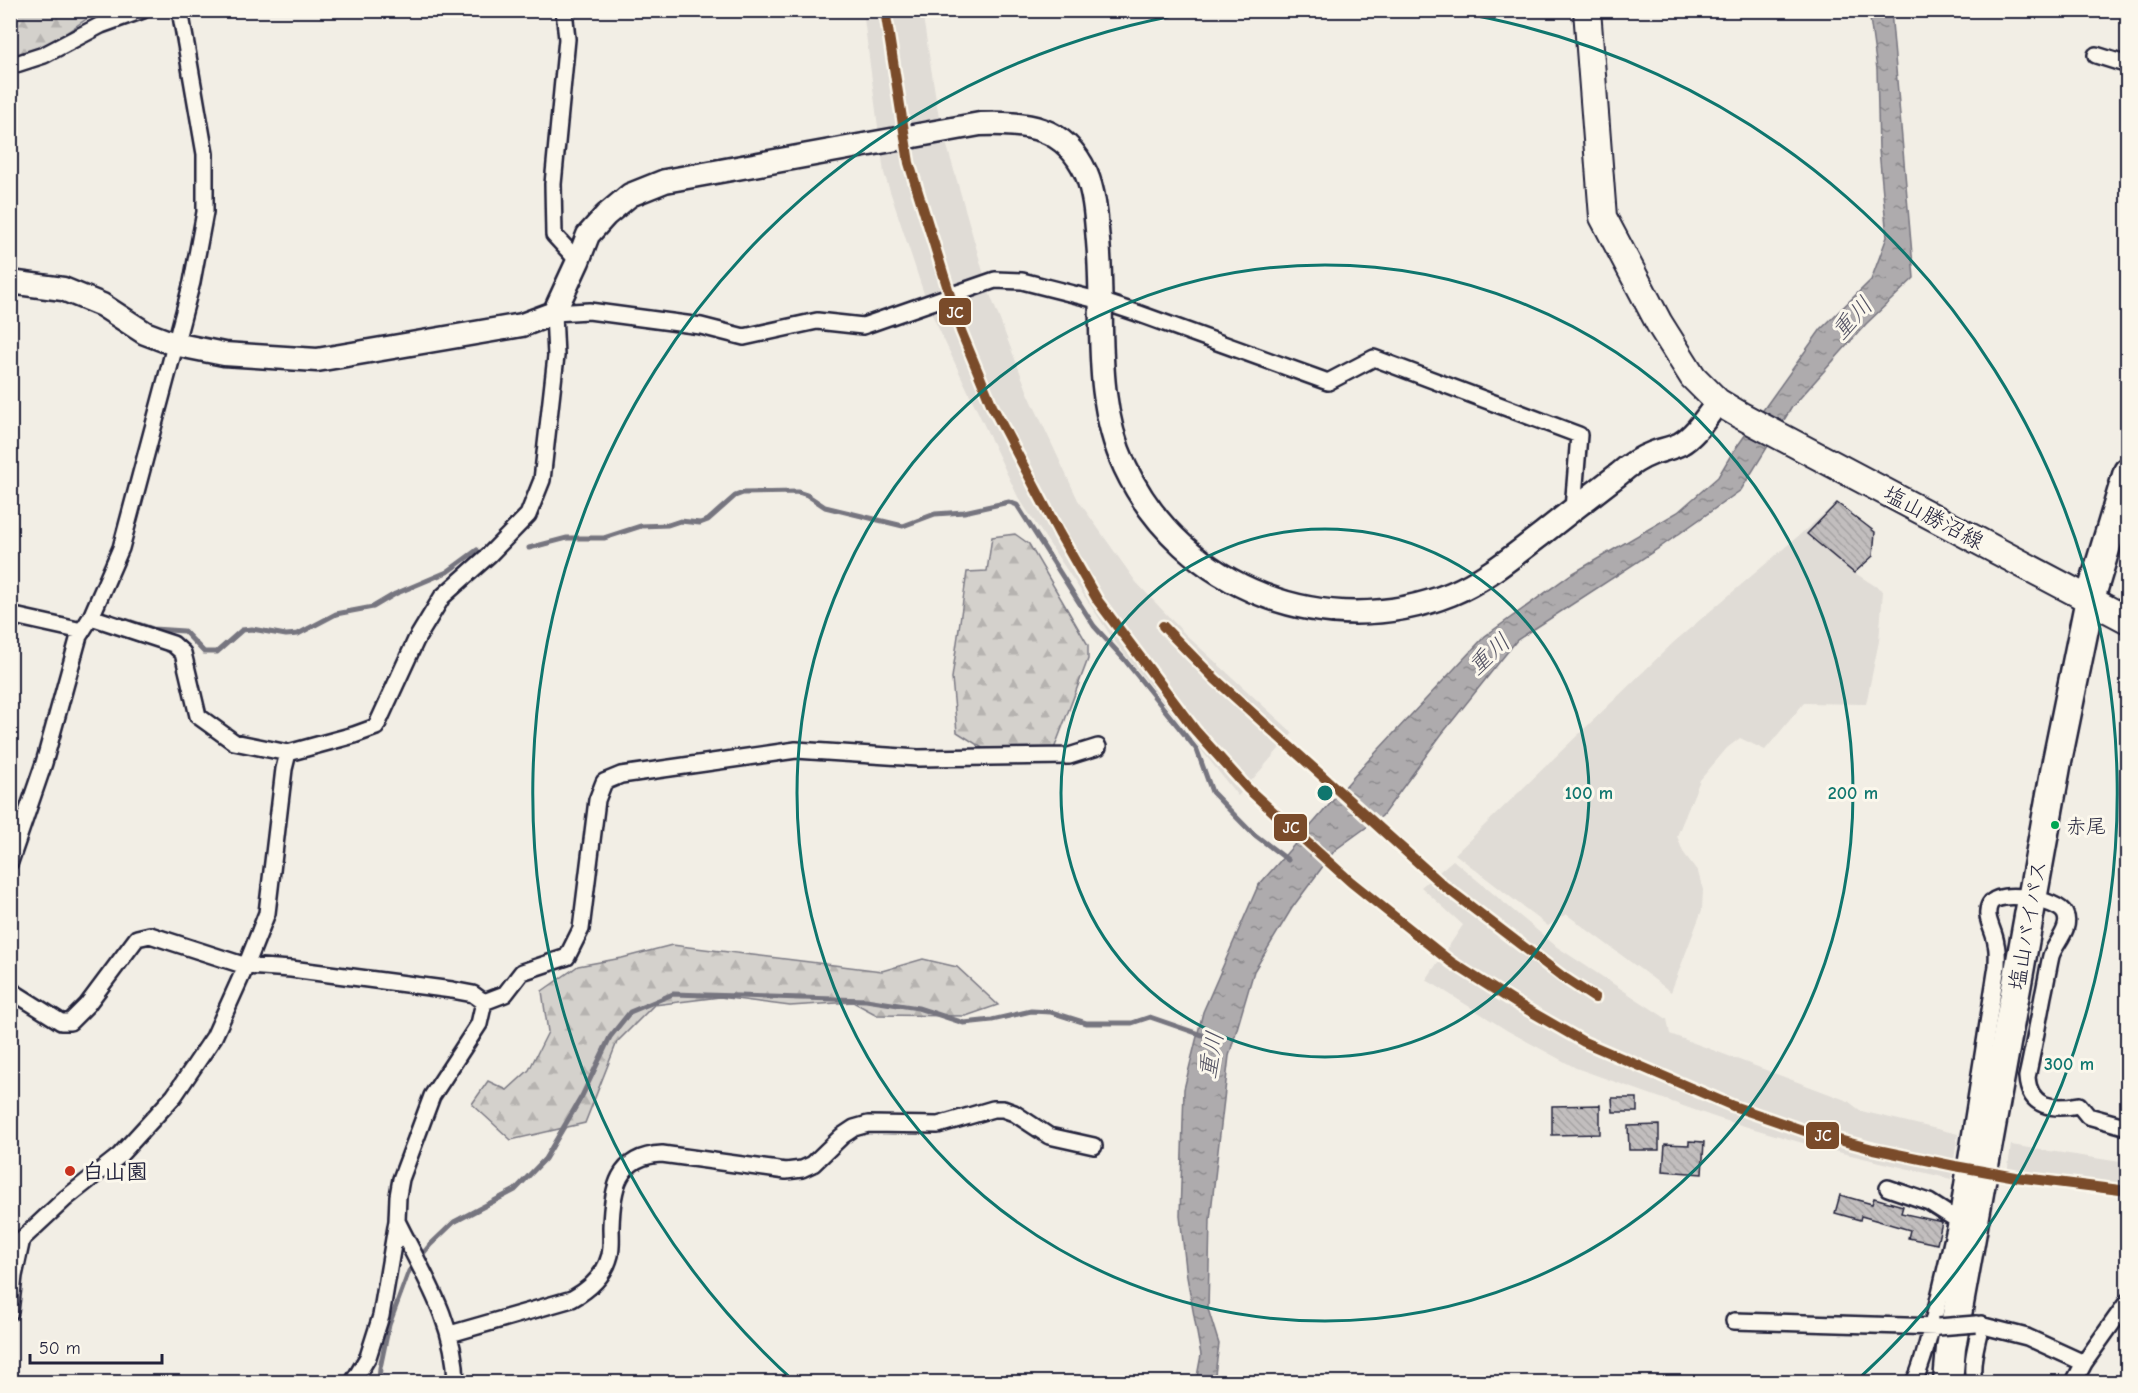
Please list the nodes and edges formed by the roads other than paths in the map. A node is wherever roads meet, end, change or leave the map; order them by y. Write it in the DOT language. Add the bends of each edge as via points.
graph roads {
  1 [pos="143,10"];
  2 [pos="180,10"];
  3 [pos="564,10"];
  4 [pos="1587,10"];
  5 [pos="2096,55"];
  6 [pos="2127,64"];
  7 [pos="10,66"];
  8 [pos="578,261"];
  9 [pos="10,282"];
  10 [pos="1101,301"];
  11 [pos="554,313"];
  12 [pos="174,344"];
  13 [pos="1718,402"];
  14 [pos="2127,472"];
  15 [pos="1573,510"];
  16 [pos="2090,599"];
  17 [pos="10,615"];
  18 [pos="92,617"];
  19 [pos="2127,620"];
  20 [pos="82,631"];
  21 [pos="1098,747"];
  22 [pos="288,753"];
  23 [pos="10,862"];
  24 [pos="2032,899"];
  25 [pos="246,966"];
  26 [pos="10,990"];
  27 [pos="484,1002"];
  28 [pos="2127,1127"];
  29 [pos="1094,1146"];
  30 [pos="1888,1188"];
  31 [pos="1957,1220"];
  32 [pos="397,1221"];
  33 [pos="2127,1301"];
  34 [pos="10,1312"];
  35 [pos="1734,1322"];
  36 [pos="1978,1324"];
  37 [pos="1934,1327"];
  38 [pos="450,1334"];
  39 [pos="2084,1363"];
  40 [pos="353,1383"];
  41 [pos="456,1383"];
  42 [pos="1913,1383"];
  43 [pos="1948,1383"];
  44 [pos="1974,1383"];
  45 [pos="2074,1383"];
  1 -- 7 [label="street" via="100,25 44,56"];
  2 -- 12 [label="street" via="205,154 206,212"];
  3 -- 8 [label="street" via="567,39 553,184 554,235"];
  4 -- 13 [label="main road, 塩山勝沼線" via="1603,218 1659,324 1694,377"];
  5 -- 6 [label="street"];
  8 -- 10 [label="street" via="588,235 606,214 630,195 665,181 952,130 1010,124 1041,128 1054,135 1077,157 1086,174 1092,193"];
  8 -- 11 [label="street"];
  9 -- 12 [label="street" via="63,289 102,305 145,333"];
  10 -- 11 [label="street" via="1022,281 995,280 863,326 817,321 744,337 701,326 589,311"];
  10 -- 15 [label="street" via="1328,382 1374,358 1579,435"];
  10 -- 15 [label="street" via="1104,388 1112,433 1125,467 1163,527 1208,566 1263,596 1317,611 1356,612 1421,603 1476,582"];
  11 -- 12 [label="street" via="522,325 317,360 224,354"];
  11 -- 22 [label="street" via="556,356 542,480 528,515 442,597 416,640 376,727"];
  12 -- 18 [label="street" via="121,548"];
  13 -- 15 [label="street" via="1692,435 1634,462"];
  13 -- 16 [label="main road, 塩山勝沼線"];
  14 -- 16 [label="highway, 塩山バイパス"];
  16 -- 19 [label="main road, 塩山勝沼線"];
  16 -- 24 [label="highway, 塩山バイパス"];
  17 -- 20 [label="street"];
  18 -- 20 [label="street"];
  18 -- 22 [label="street" via="173,644 183,653 198,716 234,742"];
  20 -- 23 [label="street" via="44,764"];
  21 -- 27 [label="street" via="1069,756 918,758 796,750 621,775 604,783 597,800 581,929 567,957 522,972 505,994"];
  22 -- 25 [label="street" via="267,913"];
  24 -- 28 [label="street" via="2060,908 2066,921 2052,954 2028,1088 2045,1106 2079,1105 2088,1116"];
  24 -- 31 [label="street" via="1999,897 1989,905 1997,966"];
  24 -- 43 [label="highway, 塩山バイパス"];
  25 -- 26 [label="street" via="150,935 137,938 70,1022 61,1022"];
  25 -- 27 [label="street" via="452,990 472,994"];
  25 -- 34 [label="street" via="214,1037 174,1096 119,1156 22,1239"];
  27 -- 32 [label="street" via="478,1024 432,1096 401,1179"];
  29 -- 38 [label="street" via="1049,1136 1014,1113 993,1108 938,1125 868,1124 854,1128 813,1164 786,1171 647,1155 631,1162 621,1174 612,1204 610,1253 605,1267 585,1292"];
  30 -- 31 [label="street" via="1929,1202"];
  31 -- 37 [label="street"];
  32 -- 38 [label="street"];
  32 -- 40 [label="street" via="381,1316 368,1357"];
  33 -- 39 [label="street"];
  35 -- 37 [label="street"];
  36 -- 37 [label="street, bridge"];
  36 -- 39 [label="street" via="2027,1337"];
  36 -- 44 [label="street"];
  37 -- 42 [label="street"];
  38 -- 41 [label="street"];
  39 -- 45 [label="street"];
}
